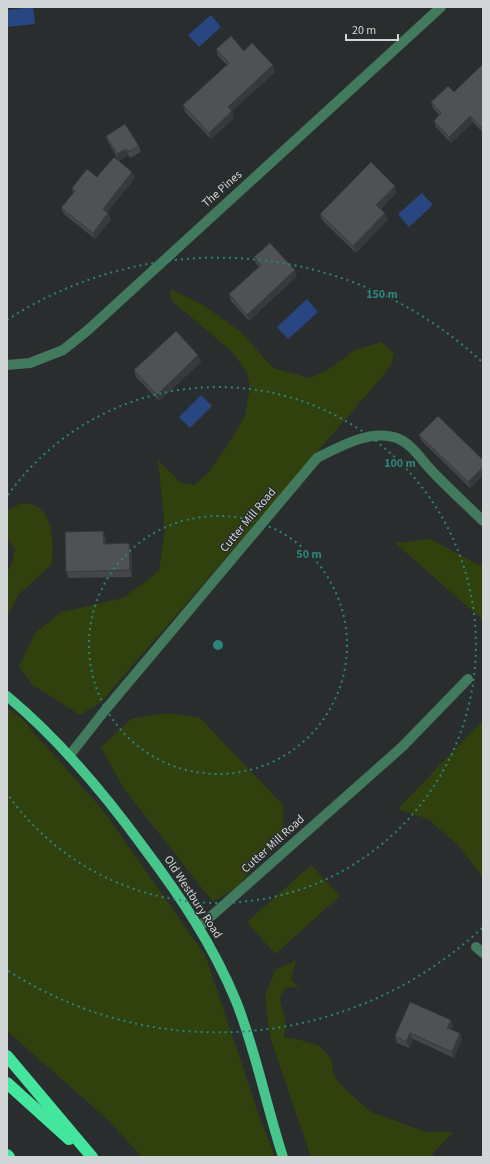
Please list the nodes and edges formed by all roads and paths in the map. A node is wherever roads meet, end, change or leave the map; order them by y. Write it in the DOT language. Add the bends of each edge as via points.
graph roads {
  1 [pos="441,7"];
  2 [pos="7,365"];
  3 [pos="483,521"];
  4 [pos="468,679"];
  5 [pos="7,696"];
  6 [pos="69,756"];
  7 [pos="199,927"];
  8 [pos="7,1056"];
  9 [pos="7,1083"];
  10 [pos="87,1157"];
  11 [pos="92,1157"];
  12 [pos="283,1157"];
  1 -- 2 [label="street, The Pines" via="88,330 62,350 30,364"];
  3 -- 6 [label="street, Cutter Mill Road" via="432,472 411,447 400,439 386,436 366,437 317,458"];
  4 -- 7 [label="street, Cutter Mill Road" via="402,747"];
  5 -- 6 [label="main road, Old Westbury Road" via="36,721"];
  6 -- 7 [label="main road, Old Westbury Road" via="138,839"];
  7 -- 12 [label="main road, Old Westbury Road" via="242,1018"];
  8 -- 11 [label="highway"];
  9 -- 10 [label="highway"];
}
